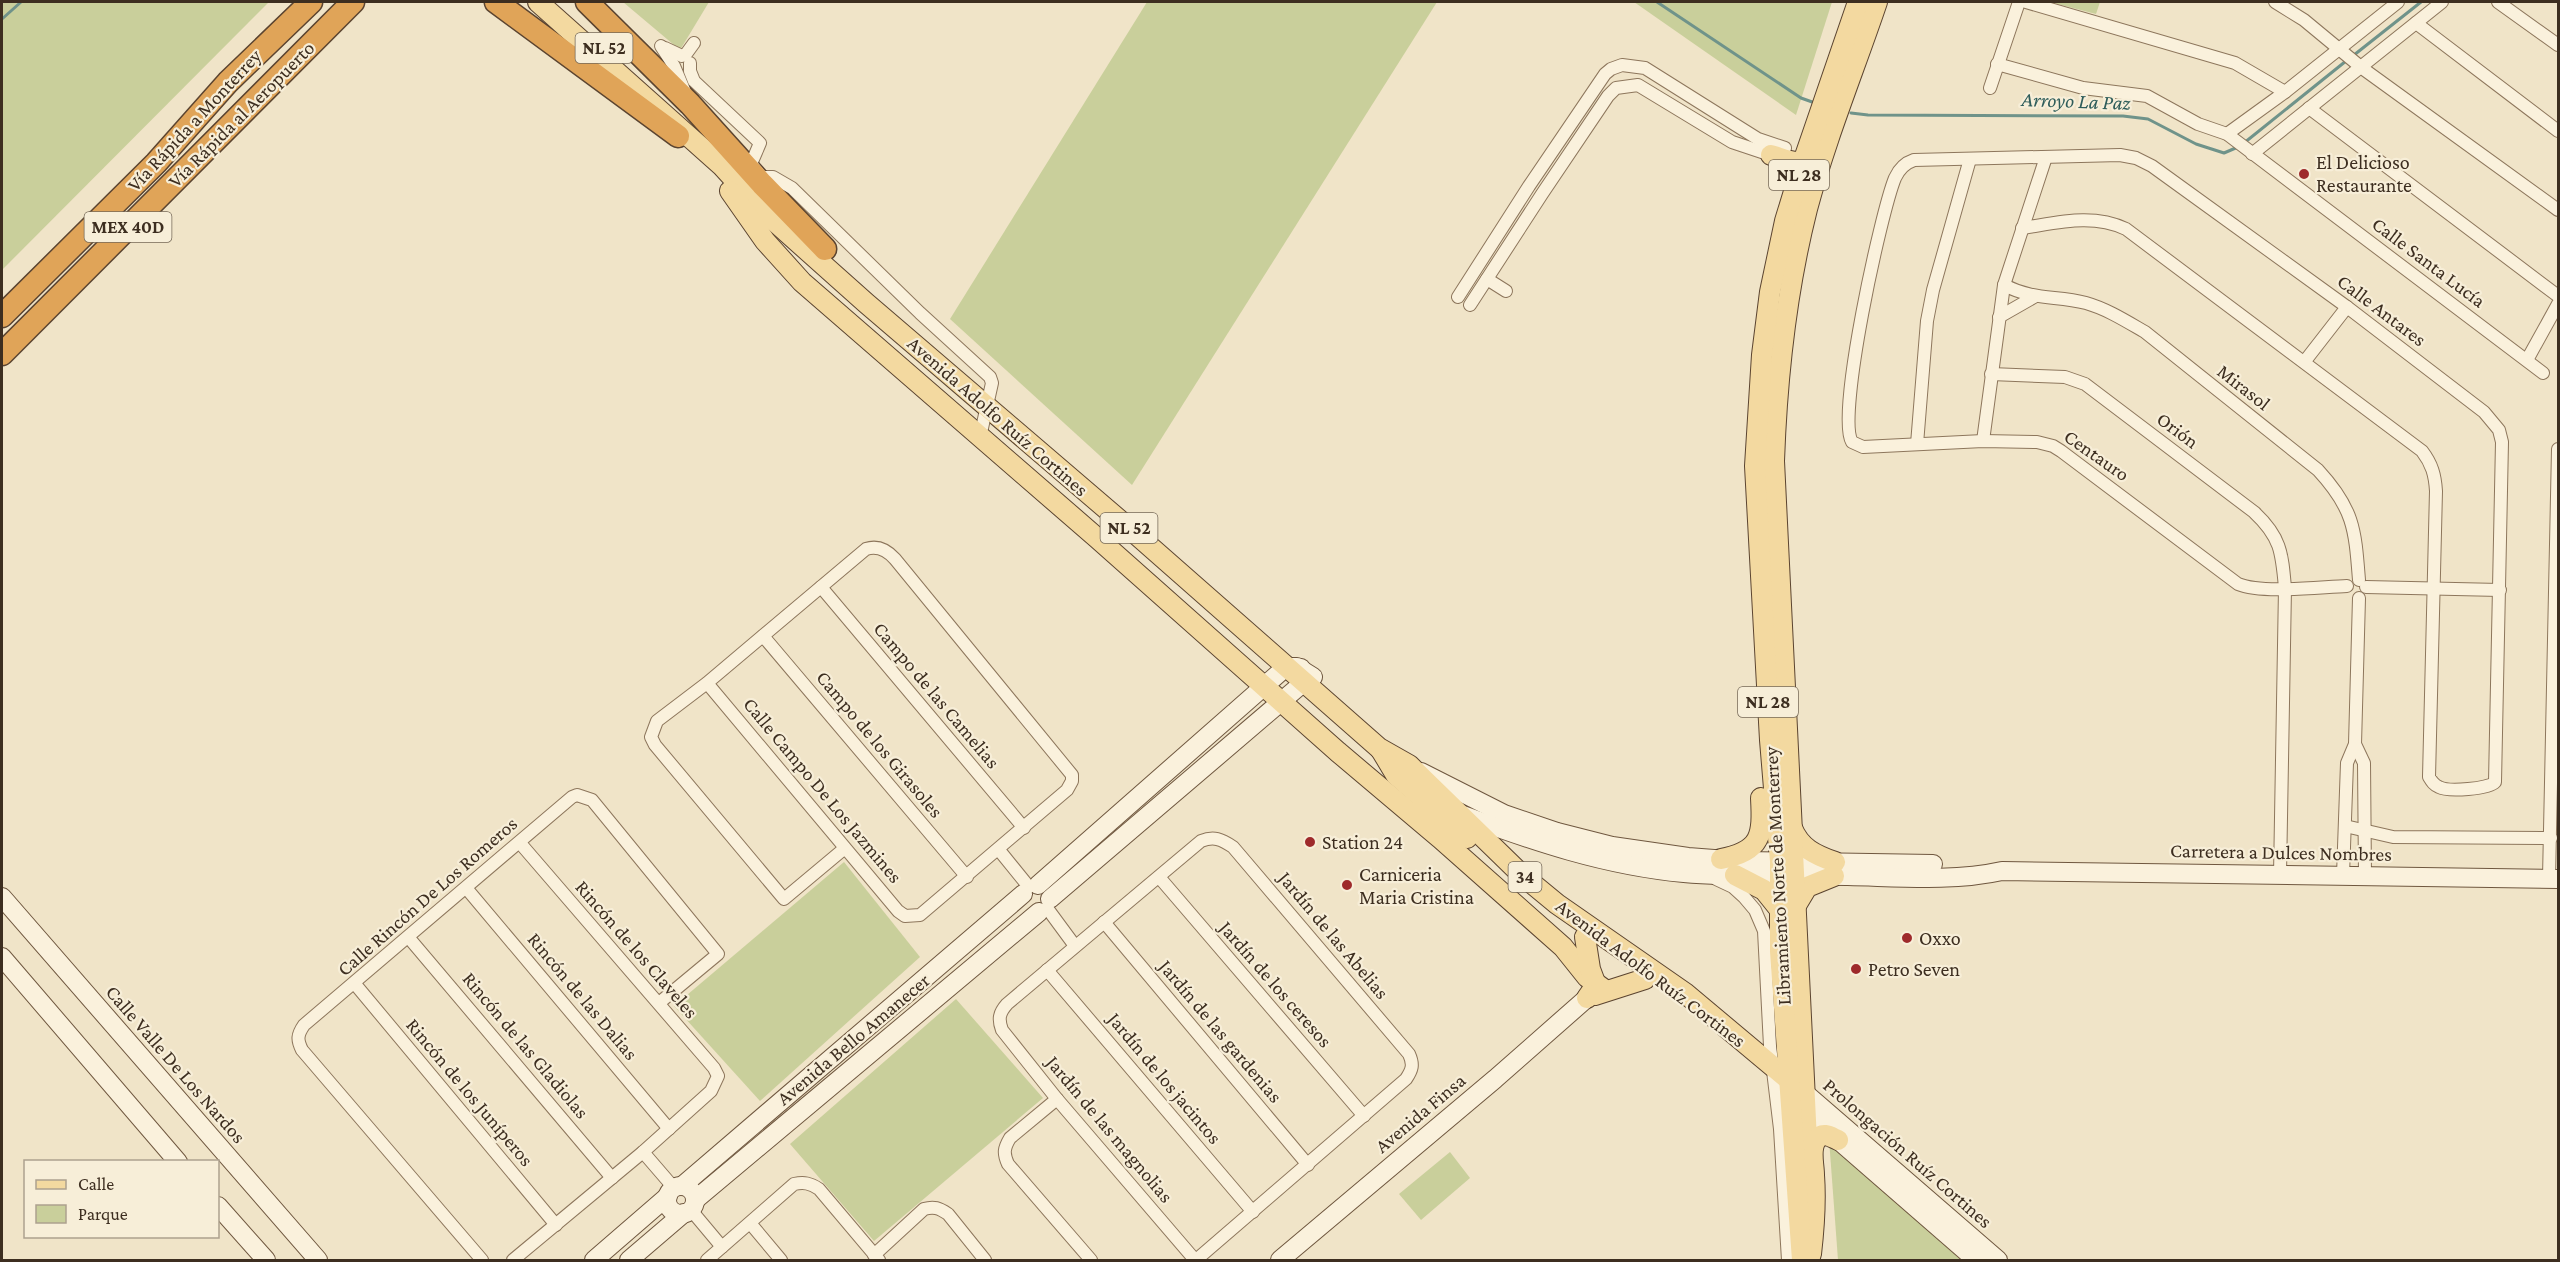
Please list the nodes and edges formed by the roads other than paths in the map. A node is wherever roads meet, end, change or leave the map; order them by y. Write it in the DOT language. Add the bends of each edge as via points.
graph roads {
  1 [pos="288,2"];
  2 [pos="311,2"];
  3 [pos="353,2"];
  4 [pos="496,2"];
  5 [pos="538,2"];
  6 [pos="551,2"];
  7 [pos="587,2"];
  8 [pos="1858,2"];
  9 [pos="1877,2"];
  10 [pos="2019,2"];
  11 [pos="2026,2"];
  12 [pos="2275,2"];
  13 [pos="2442,2"];
  14 [pos="2498,2"];
  15 [pos="2392,3"];
  16 [pos="2416,23"];
  17 [pos="694,43"];
  18 [pos="2559,45"];
  19 [pos="2340,51"];
  20 [pos="252,59"];
  21 [pos="690,63"];
  22 [pos="1997,64"];
  23 [pos="2359,66"];
  24 [pos="1990,88"];
  25 [pos="2284,92"];
  26 [pos="690,104"];
  27 [pos="2309,108"];
  28 [pos="1837,116"];
  29 [pos="2559,131"];
  30 [pos="2229,135"];
  31 [pos="678,136"];
  32 [pos="2250,152"];
  33 [pos="1793,155"];
  34 [pos="2046,157"];
  35 [pos="1970,159"];
  36 [pos="1793,192"];
  37 [pos="2559,210"];
  38 [pos="2022,228"];
  39 [pos="1802,231"];
  40 [pos="825,249"];
  41 [pos="1487,279"];
  42 [pos="2004,285"];
  43 [pos="1506,291"];
  44 [pos="2559,296"];
  45 [pos="1458,297"];
  46 [pos="2034,297"];
  47 [pos="2559,304"];
  48 [pos="1470,305"];
  49 [pos="2347,307"];
  50 [pos="2,316"];
  51 [pos="1999,317"];
  52 [pos="2,354"];
  53 [pos="2527,360"];
  54 [pos="2305,361"];
  55 [pos="896,366"];
  56 [pos="2543,373"];
  57 [pos="1991,374"];
  58 [pos="987,401"];
  59 [pos="980,437"];
  60 [pos="1983,441"];
  61 [pos="1917,444"];
  62 [pos="1857,446"];
  63 [pos="2559,449"];
  64 [pos="2557,535"];
  65 [pos="1138,536"];
  66 [pos="1097,538"];
  67 [pos="2557,552"];
  68 [pos="2362,583"];
  69 [pos="2347,586"];
  70 [pos="821,587"];
  71 [pos="2285,588"];
  72 [pos="2433,589"];
  73 [pos="2500,590"];
  74 [pos="2359,598"];
  75 [pos="1763,628"];
  76 [pos="763,636"];
  77 [pos="1302,672"];
  78 [pos="707,683"];
  79 [pos="1265,687"];
  80 [pos="1280,702"];
  81 [pos="2355,744"];
  82 [pos="1379,748"];
  83 [pos="1178,761"];
  84 [pos="1409,765"];
  85 [pos="1192,777"];
  86 [pos="1153,782"];
  87 [pos="1419,797"];
  88 [pos="1166,798"];
  89 [pos="1459,813"];
  90 [pos="1783,825"];
  91 [pos="2345,826"];
  92 [pos="1024,828"];
  93 [pos="2364,829"];
  94 [pos="1440,838"];
  95 [pos="2551,838"];
  96 [pos="520,843"];
  97 [pos="845,848"];
  98 [pos="1479,848"];
  99 [pos="999,850"];
  100 [pos="2554,854"];
  101 [pos="1732,865"];
  102 [pos="1787,869"];
  103 [pos="1834,869"];
  104 [pos="1704,875"];
  105 [pos="2280,875"];
  106 [pos="2343,875"];
  107 [pos="2365,876"];
  108 [pos="967,877"];
  109 [pos="1158,877"];
  110 [pos="2554,878"];
  111 [pos="1030,888"];
  112 [pos="467,889"];
  113 [pos="2,897"];
  114 [pos="1045,906"];
  115 [pos="1787,910"];
  116 [pos="1104,922"];
  117 [pos="1586,936"];
  118 [pos="409,938"];
  119 [pos="1075,946"];
  120 [pos="2,957"];
  121 [pos="1047,970"];
  122 [pos="1645,979"];
  123 [pos="355,984"];
  124 [pos="1596,991"];
  125 [pos="659,1003"];
  126 [pos="860,1034"];
  127 [pos="874,1050"];
  128 [pos="840,1051"];
  129 [pos="1773,1066"];
  130 [pos="853,1068"];
  131 [pos="1793,1094"];
  132 [pos="1057,1099"];
  133 [pos="1364,1116"];
  134 [pos="669,1129"];
  135 [pos="1838,1140"];
  136 [pos="643,1152"];
  137 [pos="177,1160"];
  138 [pos="1308,1165"];
  139 [pos="612,1178"];
  140 [pos="675,1190"];
  141 [pos="219,1207"];
  142 [pos="690,1208"];
  143 [pos="1253,1212"];
  144 [pos="750,1223"];
  145 [pos="556,1225"];
  146 [pos="722,1247"];
  147 [pos="876,1258"];
  148 [pos="1808,1259"];
  149 [pos="266,1260"];
  150 [pos="318,1260"];
  151 [pos="482,1260"];
  152 [pos="513,1260"];
  153 [pos="594,1260"];
  154 [pos="629,1260"];
  155 [pos="707,1260"];
  156 [pos="781,1260"];
  157 [pos="985,1260"];
  158 [pos="1091,1260"];
  159 [pos="1195,1260"];
  160 [pos="1280,1260"];
  161 [pos="1788,1260"];
  162 [pos="1976,1260"];
  163 [pos="1998,1260"];
  1 -- 20 [label="highway"];
  2 -- 20 [label="highway, Vía Rápida a Monterrey / MEX 40D"];
  3 -- 52 [label="highway, Vía Rápida al Aeropuerto / MEX 40D"];
  4 -- 31 [label="highway"];
  5 -- 58 [label="main road, Avenida Adolfo Ruíz Cortines / NL 52" via="722,166 764,212"];
  6 -- 40 [label="main road, NL 52" via="728,157"];
  7 -- 26 [label="highway"];
  8 -- 33 [label="main road, Libramiento Norte de Monterrey / NL 28" via="1813,132"];
  9 -- 28 [label="main road"];
  10 -- 22 [label="street"];
  11 -- 25 [label="street" via="2235,63"];
  12 -- 19 [label="street" via="2304,20"];
  13 -- 16 [label="street"];
  14 -- 18 [label="street"];
  15 -- 19 [label="street"];
  16 -- 23 [label="street"];
  16 -- 29 [label="street"];
  17 -- 26 [label="street" via="682,56 661,46"];
  19 -- 23 [label="street"];
  19 -- 25 [label="street"];
  20 -- 50 [label="highway, Vía Rápida a Monterrey / MEX 40D" via="156,163"];
  21 -- 58 [label="street" via="694,81 760,143 751,165 755,170 762,177 784,181 983,368 992,383"];
  22 -- 24 [label="street"];
  22 -- 30 [label="street, Calle Santa Lucía" via="2083,88 2147,96 2198,124"];
  23 -- 27 [label="street"];
  23 -- 37 [label="street"];
  25 -- 30 [label="street"];
  26 -- 40 [label="highway"];
  27 -- 32 [label="street"];
  27 -- 44 [label="street"];
  28 -- 33 [label="main road" via="1824,130 1815,154"];
  28 -- 39 [label="main road"];
  30 -- 32 [label="street, Calle Santa Lucía"];
  31 -- 55 [label="main road" via="731,191 765,241 796,276"];
  32 -- 53 [label="street, Calle Santa Lucía"];
  33 -- 36 [label="main road, Libramiento Norte de Monterrey / NL 28"];
  33 -- 36 [label="main road" via="1789,172"];
  33 -- 39 [label="main road" via="1810,169 1797,217"];
  33 -- 41 [label="street" via="1732,142 1645,88 1616,88"];
  33 -- 45 [label="street" via="1758,139 1645,68 1616,66 1605,74"];
  34 -- 35 [label="street, Calle Antares"];
  34 -- 38 [label="street"];
  34 -- 49 [label="street, Calle Antares" via="2136,158 2167,176"];
  35 -- 61 [label="street" via="1927,321"];
  35 -- 62 [label="street, Calle Antares" via="1914,160 1906,163 1896,177 1875,253 1854,362 1848,430"];
  36 -- 75 [label="main road, Libramiento Norte de Monterrey / NL 28" via="1774,270 1761,355 1755,466"];
  38 -- 42 [label="street"];
  38 -- 54 [label="street" via="2098,220 2126,228"];
  39 -- 90 [label="main road" via="1777,378 1774,461"];
  40 -- 58 [label="main road, NL 52" via="964,369"];
  41 -- 43 [label="street"];
  41 -- 48 [label="street"];
  42 -- 46 [label="street, Mirasol"];
  42 -- 51 [label="street"];
  46 -- 51 [label="street"];
  46 -- 68 [label="street, Mirasol" via="2085,303 2124,319 2318,470 2348,510"];
  47 -- 53 [label="street"];
  49 -- 54 [label="street"];
  49 -- 73 [label="street, Calle Antares" via="2484,412 2499,430"];
  51 -- 57 [label="street"];
  53 -- 56 [label="street, Calle Santa Lucía"];
  54 -- 72 [label="street" via="2408,439 2430,462 2436,491"];
  55 -- 58 [label="main road" via="963,414 980,413"];
  55 -- 59 [label="main road"];
  57 -- 60 [label="street"];
  57 -- 71 [label="street, Orión" via="2065,377 2085,384 2268,525 2282,555"];
  58 -- 59 [label="street"];
  58 -- 65 [label="main road, Avenida Adolfo Ruíz Cortines / NL 52"];
  58 -- 77 [label="main road"];
  59 -- 66 [label="main road"];
  60 -- 61 [label="street, Centauro"];
  60 -- 71 [label="street, Centauro" via="2053,446 2231,580 2243,586"];
  61 -- 62 [label="street, Centauro"];
  63 -- 64 [label="street"];
  64 -- 67 [label="street"];
  65 -- 66 [label="main road"];
  65 -- 77 [label="main road, Avenida Adolfo Ruíz Cortines / NL 52"];
  66 -- 79 [label="main road"];
  67 -- 95 [label="street"];
  68 -- 69 [label="street" via="2350,582"];
  68 -- 72 [label="street"];
  68 -- 74 [label="street" via="2363,596"];
  69 -- 71 [label="street, Centauro"];
  69 -- 74 [label="street" via="2349,596"];
  70 -- 76 [label="street"];
  70 -- 92 [label="street, Campo de las Camelias"];
  70 -- 92 [label="street" via="866,549 881,548 896,559 1069,771 1072,781 1067,790"];
  71 -- 105 [label="street, Orión"];
  72 -- 73 [label="street"];
  72 -- 73 [label="street, Calle Antares" via="2429,777 2444,789 2488,787 2495,782"];
  74 -- 81 [label="street"];
  75 -- 90 [label="main road, Libramiento Norte de Monterrey / NL 28"];
  75 -- 101 [label="main road" via="1757,715 1762,830 1752,848 1733,857"];
  76 -- 78 [label="street"];
  76 -- 108 [label="street, Campo de los Girasoles"];
  77 -- 79 [label="street, Avenida Bello Amanecer"];
  77 -- 80 [label="street, Avenida Bello Amanecer"];
  77 -- 82 [label="main road, Avenida Adolfo Ruíz Cortines / NL 52"];
  77 -- 84 [label="main road"];
  78 -- 97 [label="street, Calle Campo De Los Jazmines"];
  78 -- 97 [label="street" via="657,721 651,737 655,745 784,899"];
  79 -- 80 [label="main road"];
  79 -- 83 [label="street, Avenida Bello Amanecer"];
  80 -- 85 [label="street, Avenida Bello Amanecer"];
  80 -- 94 [label="main road"];
  81 -- 91 [label="street" via="2347,763"];
  81 -- 93 [label="street" via="2364,763"];
  82 -- 84 [label="main road, Avenida Adolfo Ruíz Cortines / NL 52"];
  82 -- 87 [label="main road, Avenida Adolfo Ruíz Cortines / NL 52" via="1396,775"];
  83 -- 85 [label="street"];
  83 -- 86 [label="street, Avenida Bello Amanecer"];
  84 -- 89 [label="main road, Avenida Adolfo Ruíz Cortines / 34"];
  84 -- 101 [label="street, Carretera a Dulces Nombres / NL 52" via="1504,814 1557,832 1612,846"];
  85 -- 88 [label="street, Avenida Bello Amanecer"];
  86 -- 88 [label="street"];
  86 -- 111 [label="street, Avenida Bello Amanecer"];
  87 -- 89 [label="street, Carretera a Dulces Nombres / NL 52"];
  87 -- 98 [label="main road, Avenida Adolfo Ruíz Cortines / 34"];
  88 -- 114 [label="street, Avenida Bello Amanecer"];
  89 -- 104 [label="street, Carretera a Dulces Nombres / NL 52" via="1532,841 1599,859"];
  89 -- 129 [label="main road, Avenida Adolfo Ruíz Cortines / 34" via="1557,904 1685,993"];
  90 -- 101 [label="main road" via="1770,847"];
  90 -- 102 [label="main road, Libramiento Norte de Monterrey / NL 28"];
  90 -- 103 [label="main road"];
  91 -- 93 [label="street"];
  91 -- 106 [label="street"];
  92 -- 99 [label="street"];
  93 -- 95 [label="street" via="2393,837"];
  93 -- 107 [label="street"];
  94 -- 98 [label="main road"];
  94 -- 124 [label="main road" via="1563,947"];
  95 -- 100 [label="street"];
  96 -- 112 [label="street, Calle Rincón De Los Romeros"];
  96 -- 125 [label="street, Rincón de los Claveles"];
  96 -- 125 [label="street, Calle Rincón De Los Romeros" via="572,797 592,800 718,954"];
  97 -- 108 [label="street, Calle Campo De Los Jazmines" via="898,911 913,917"];
  98 -- 117 [label="main road, Avenida Adolfo Ruíz Cortines / 34" via="1535,898"];
  99 -- 108 [label="street"];
  99 -- 111 [label="street"];
  100 -- 110 [label="street"];
  101 -- 102 [label="street, Carretera a Dulces Nombres / NL 52"];
  101 -- 104 [label="street, Carretera a Dulces Nombres / NL 52"];
  101 -- 115 [label="main road"];
  102 -- 103 [label="street, Carretera a Dulces Nombres / NL 52"];
  102 -- 115 [label="main road, Libramiento Norte de Monterrey / NL 28"];
  103 -- 105 [label="street, Carretera a Dulces Nombres / NL 52" via="1983,876 2002,871"];
  103 -- 115 [label="main road" via="1807,887"];
  104 -- 129 [label="street" via="1733,887 1761,922"];
  105 -- 106 [label="street, Carretera a Dulces Nombres / NL 52"];
  106 -- 107 [label="street, Carretera a Dulces Nombres / NL 52"];
  107 -- 110 [label="street, Carretera a Dulces Nombres / NL 52"];
  109 -- 116 [label="street"];
  109 -- 133 [label="street, Jardín de los ceresos"];
  109 -- 133 [label="street, Jardín de las Abelias" via="1210,837 1221,839 1240,856 1409,1054 1413,1063 1406,1079"];
  111 -- 114 [label="street" via="1047,889"];
  111 -- 126 [label="street, Avenida Bello Amanecer"];
  112 -- 118 [label="street, Calle Rincón De Los Romeros"];
  112 -- 134 [label="street, Rincón de las Dalias"];
  113 -- 150 [label="street, Calle Valle De Los Nardos"];
  114 -- 119 [label="street"];
  114 -- 127 [label="street, Avenida Bello Amanecer"];
  115 -- 131 [label="main road, Libramiento Norte de Monterrey / NL 28" via="1780,951"];
  116 -- 119 [label="street"];
  116 -- 138 [label="street, Jardín de las gardenias"];
  117 -- 122 [label="main road, Avenida Adolfo Ruíz Cortines / 34"];
  117 -- 124 [label="main road"];
  118 -- 123 [label="street, Calle Rincón De Los Romeros"];
  118 -- 139 [label="street, Rincón de las Gladiolas"];
  119 -- 121 [label="street"];
  120 -- 137 [label="street"];
  121 -- 132 [label="street, Jardín de las magnolias" via="1006,1004 998,1021"];
  121 -- 143 [label="street, Jardín de los jacintos"];
  122 -- 124 [label="main road"];
  122 -- 131 [label="main road, Avenida Adolfo Ruíz Cortines / 34"];
  123 -- 145 [label="street, Rincón de los Juníperos"];
  123 -- 151 [label="street, Calle Rincón De Los Romeros" via="304,1025 298,1041"];
  124 -- 160 [label="street, Avenida Finsa"];
  125 -- 134 [label="street, Rincón de los Claveles" via="718,1076 716,1085"];
  126 -- 127 [label="street"];
  126 -- 128 [label="street, Avenida Bello Amanecer"];
  127 -- 130 [label="street, Avenida Bello Amanecer"];
  128 -- 130 [label="street" via="844,1062"];
  128 -- 140 [label="street, Avenida Bello Amanecer"];
  129 -- 131 [label="main road, Avenida Adolfo Ruíz Cortines / 34"];
  130 -- 142 [label="street, Avenida Bello Amanecer"];
  131 -- 135 [label="street, Prolongación Ruíz Cortines"];
  131 -- 148 [label="main road, Libramiento Norte de Monterrey / NL 28"];
  131 -- 161 [label="street"];
  131 -- 163 [label="street, Prolongación Ruíz Cortines"];
  132 -- 158 [label="street" via="1010,1138 1004,1155"];
  132 -- 159 [label="street, Jardín de las magnolias"];
  133 -- 138 [label="street"];
  134 -- 136 [label="street"];
  135 -- 148 [label="main road" via="1821,1136 1813,1148 1815,1198"];
  135 -- 162 [label="street, Prolongación Ruíz Cortines"];
  136 -- 139 [label="street"];
  136 -- 140 [label="street"];
  138 -- 143 [label="street"];
  139 -- 145 [label="street"];
  140 -- 142 [label="street" via="692,1191"];
  140 -- 142 [label="street" via="667,1201 673,1211"];
  140 -- 153 [label="street, Avenida Bello Amanecer"];
  141 -- 149 [label="street"];
  142 -- 146 [label="street"];
  142 -- 154 [label="street, Avenida Bello Amanecer"];
  143 -- 159 [label="street"];
  144 -- 146 [label="street"];
  144 -- 147 [label="street" via="794,1184 812,1184"];
  144 -- 156 [label="street"];
  145 -- 152 [label="street"];
  146 -- 155 [label="street"];
  147 -- 157 [label="street" via="924,1209 931,1207 948,1214"];
}
